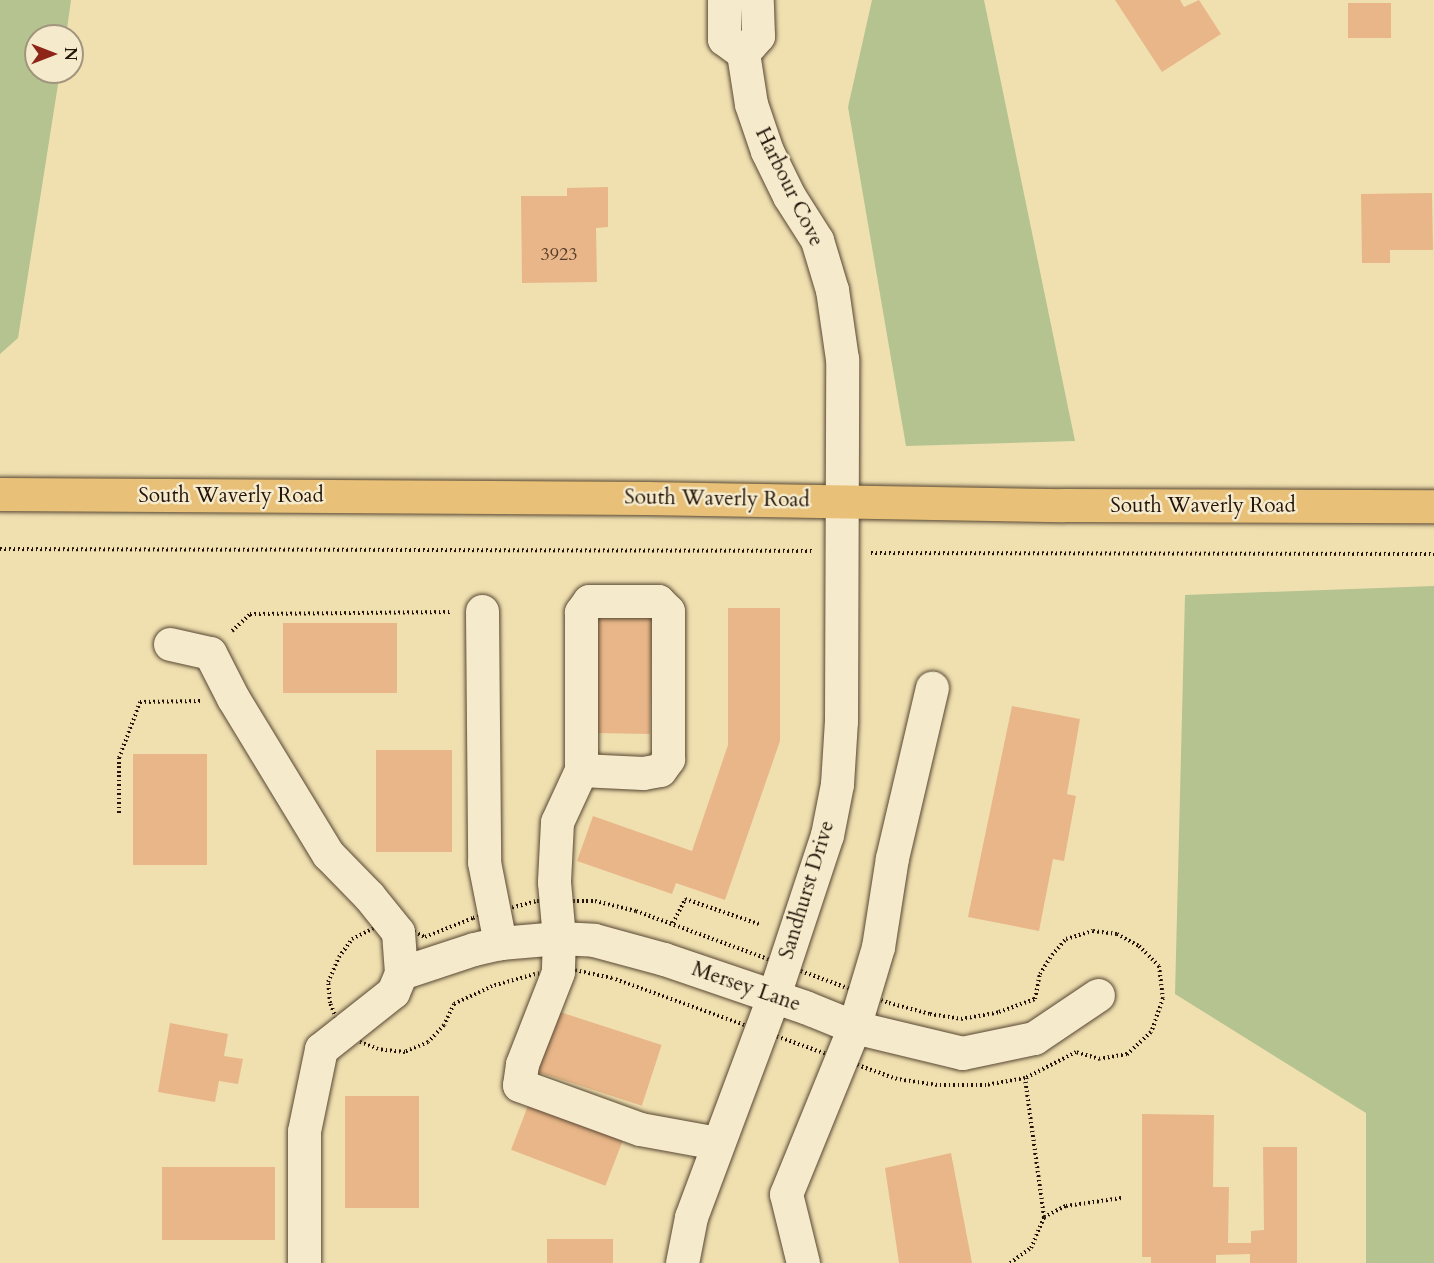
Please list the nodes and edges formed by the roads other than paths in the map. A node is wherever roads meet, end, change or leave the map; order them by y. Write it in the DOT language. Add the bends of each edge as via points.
graph roads {
  1 [pos="724,0"];
  2 [pos="757,0"];
  3 [pos="743,52"];
  4 [pos="0,494"];
  5 [pos="842,500"];
  6 [pos="1434,506"];
  7 [pos="482,611"];
  8 [pos="170,644"];
  9 [pos="932,688"];
  10 [pos="581,771"];
  11 [pos="559,938"];
  12 [pos="500,943"];
  13 [pos="397,982"];
  14 [pos="1098,995"];
  15 [pos="773,998"];
  16 [pos="854,1027"];
  17 [pos="717,1143"];
  18 [pos="304,1263"];
  19 [pos="682,1263"];
  20 [pos="803,1263"];
  1 -- 3 [label="street" via="724,39"];
  2 -- 3 [label="street" via="758,36"];
  3 -- 5 [label="street, Harbour Cove" via="751,104 767,151 817,240 832,290 842,359"];
  4 -- 5 [label="main road, South Waverly Road"];
  5 -- 6 [label="main road, South Waverly Road"];
  5 -- 15 [label="street, Sandhurst Drive" via="837,784 827,835"];
  7 -- 12 [label="street" via="484,862"];
  8 -- 13 [label="street" via="210,653 232,698 327,854 398,932"];
  9 -- 16 [label="street" via="892,858 878,947"];
  10 -- 10 [label="street" via="581,612 589,601 658,601 668,611 668,759 660,770 643,773"];
  10 -- 11 [label="street" via="556,822 554,882"];
  11 -- 12 [label="street, Mersey Lane"];
  11 -- 15 [label="street, Mersey Lane" via="594,940 664,959"];
  11 -- 17 [label="street" via="558,972 522,1064 519,1085 640,1130"];
  12 -- 13 [label="street, Mersey Lane" via="474,948"];
  13 -- 18 [label="street, Mersey Lane" via="321,1049 304,1131"];
  14 -- 16 [label="street, Mersey Lane" via="1034,1038 962,1053"];
  15 -- 16 [label="street, Mersey Lane"];
  15 -- 17 [label="street, Sandhurst Drive"];
  16 -- 20 [label="street" via="786,1194"];
  17 -- 19 [label="street, Sandhurst Drive" via="691,1217"];
}
